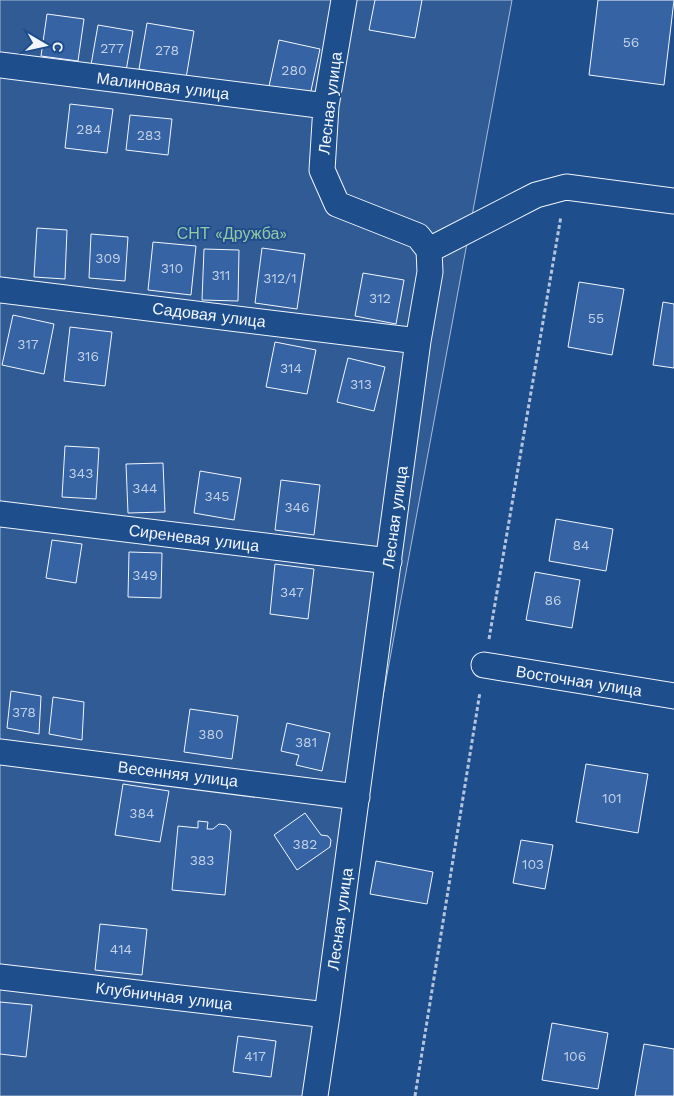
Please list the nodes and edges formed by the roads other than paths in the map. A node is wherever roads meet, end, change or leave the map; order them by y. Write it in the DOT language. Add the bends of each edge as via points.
graph roads {
  1 [pos="344,0"];
  2 [pos="0,65"];
  3 [pos="326,106"];
  4 [pos="674,201"];
  5 [pos="429,250"];
  6 [pos="0,290"];
  7 [pos="418,341"];
  8 [pos="0,514"];
  9 [pos="389,561"];
  10 [pos="484,665"];
  11 [pos="674,696"];
  12 [pos="0,752"];
  13 [pos="357,797"];
  14 [pos="0,976"];
  15 [pos="327,1015"];
  16 [pos="315,1096"];
  1 -- 3 [label="street, Лесная улица"];
  2 -- 3 [label="street, Малиновая улица"];
  3 -- 5 [label="street, Лесная улица" via="322,170 337,204 418,236"];
  4 -- 5 [label="street" via="566,187 536,195"];
  5 -- 7 [label="street, Лесная улица" via="430,272"];
  6 -- 7 [label="street, Садовая улица"];
  7 -- 9 [label="street, Лесная улица"];
  8 -- 9 [label="street, Сиреневая улица"];
  9 -- 13 [label="street, Лесная улица"];
  10 -- 11 [label="street, Восточная улица"];
  12 -- 13 [label="street, Весенняя улица"];
  13 -- 15 [label="street, Лесная улица"];
  14 -- 15 [label="street, Клубничная улица"];
  15 -- 16 [label="street, Лесная улица"];
}
